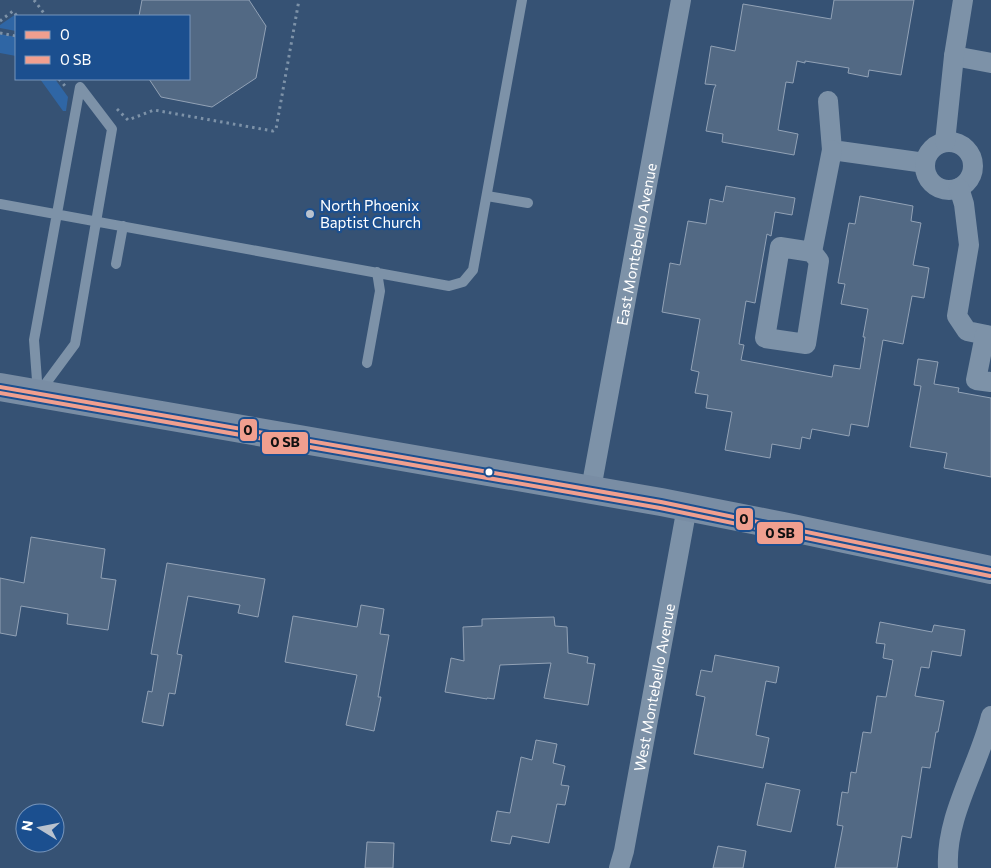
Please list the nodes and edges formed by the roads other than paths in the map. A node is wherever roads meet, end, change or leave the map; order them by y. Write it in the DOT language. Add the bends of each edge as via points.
graph roads {
  1 [pos="522,0"];
  2 [pos="681,0"];
  3 [pos="964,0"];
  4 [pos="954,56"];
  5 [pos="991,63"];
  6 [pos="828,101"];
  7 [pos="945,142"];
  8 [pos="832,150"];
  9 [pos="925,163"];
  10 [pos="959,188"];
  11 [pos="487,196"];
  12 [pos="528,203"];
  13 [pos="0,204"];
  14 [pos="57,214"];
  15 [pos="96,221"];
  16 [pos="123,226"];
  17 [pos="812,252"];
  18 [pos="116,264"];
  19 [pos="376,272"];
  20 [pos="988,336"];
  21 [pos="367,364"];
  22 [pos="991,382"];
  23 [pos="0,387"];
  24 [pos="38,394"];
  25 [pos="591,489"];
  26 [pos="687,507"];
  27 [pos="991,570"];
  28 [pos="991,716"];
  29 [pos="619,868"];
  30 [pos="948,868"];
  1 -- 11 [label="lane"];
  2 -- 25 [label="street, East Montebello Avenue"];
  3 -- 4 [label="street"];
  4 -- 5 [label="street"];
  4 -- 7 [label="street"];
  6 -- 8 [label="street"];
  7 -- 9 [label="street" via="931,150"];
  7 -- 10 [label="street" via="961,145 971,158 972,174"];
  8 -- 9 [label="street"];
  8 -- 17 [label="street"];
  9 -- 10 [label="street" via="928,178 939,189"];
  10 -- 20 [label="street" via="969,245 957,316 967,331"];
  11 -- 12 [label="lane"];
  11 -- 19 [label="lane" via="473,270 463,282 449,286"];
  13 -- 14 [label="lane"];
  14 -- 15 [label="lane"];
  14 -- 15 [label="lane" via="80,87 112,129"];
  14 -- 24 [label="lane" via="34,340"];
  15 -- 16 [label="lane"];
  15 -- 24 [label="lane" via="75,344"];
  16 -- 18 [label="lane"];
  16 -- 19 [label="lane"];
  17 -- 17 [label="street" via="819,261 806,344 765,338 780,247"];
  19 -- 21 [label="lane" via="380,291"];
  20 -- 22 [label="street" via="976,380"];
  23 -- 24 [label="main road"];
  24 -- 25 [label="main road"];
  25 -- 26 [label="main road"];
  26 -- 27 [label="main road"];
  26 -- 29 [label="street, West Montebello Avenue"];
  28 -- 30 [label="street" via="950,833"];
}
